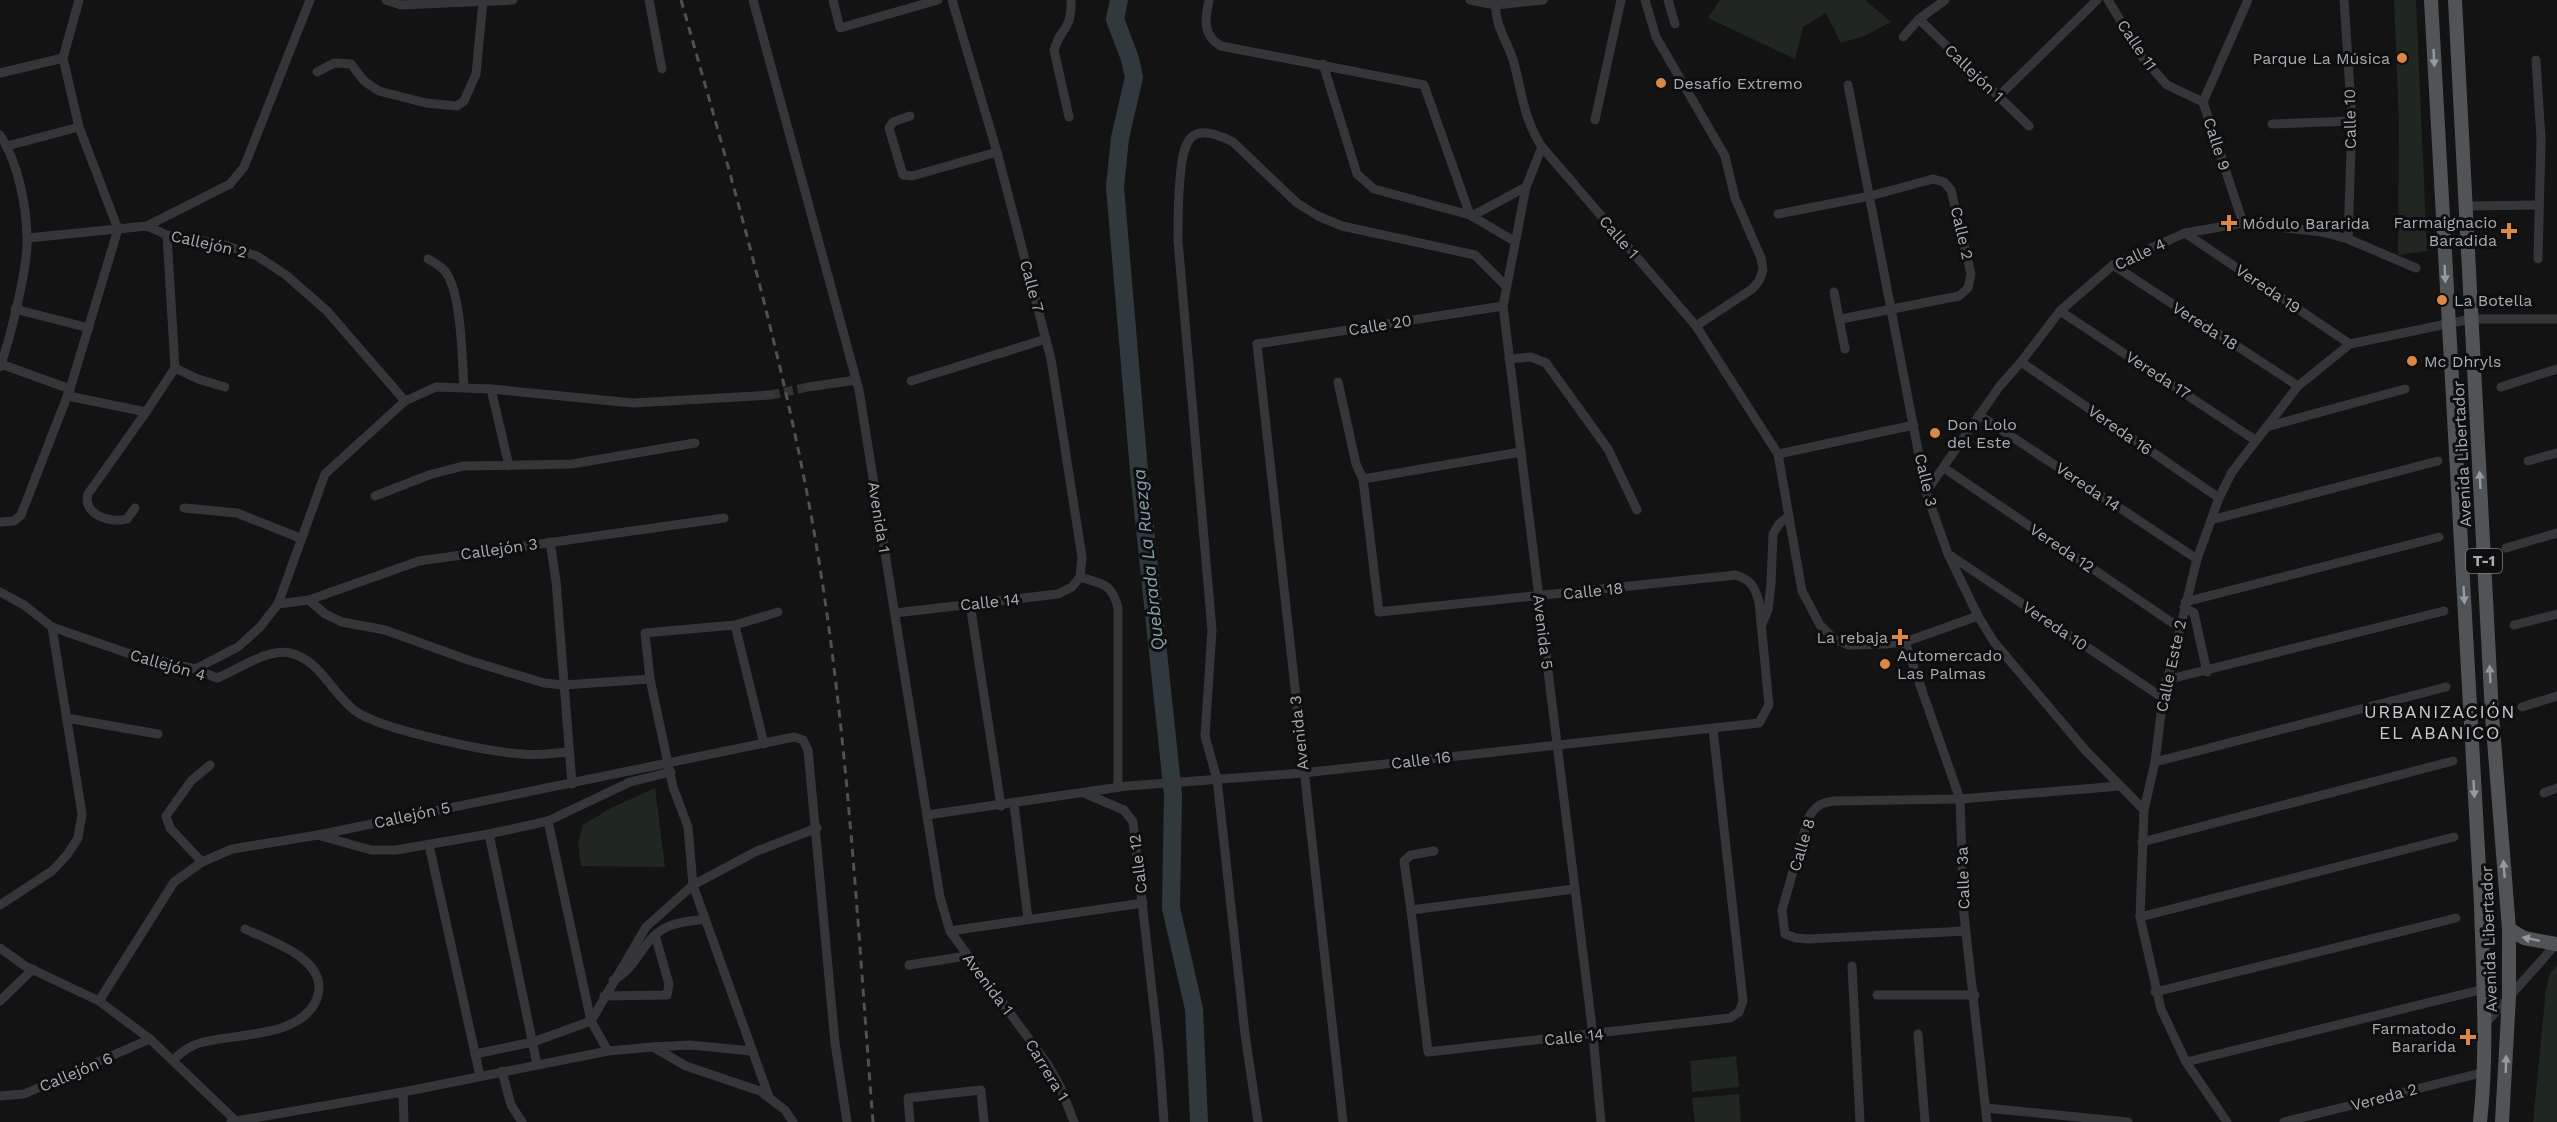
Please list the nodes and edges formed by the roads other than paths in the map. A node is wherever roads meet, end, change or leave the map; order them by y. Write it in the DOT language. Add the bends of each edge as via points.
graph roads {
  1 [pos="79,0"];
  2 [pos="310,0"];
  3 [pos="386,0"];
  4 [pos="513,0"];
  5 [pos="650,0"];
  6 [pos="753,0"];
  7 [pos="832,0"];
  8 [pos="939,0"];
  9 [pos="952,0"];
  10 [pos="1071,0"];
  11 [pos="1209,0"];
  12 [pos="1470,0"];
  13 [pos="1543,0"];
  14 [pos="1621,0"];
  15 [pos="1645,0"];
  16 [pos="1668,0"];
  17 [pos="1945,0"];
  18 [pos="2097,0"];
  19 [pos="2108,0"];
  20 [pos="2248,0"];
  21 [pos="2344,0"];
  22 [pos="2432,0"];
  23 [pos="2455,0"];
  24 [pos="483,1"];
  25 [pos="1496,5"];
  26 [pos="1919,19"];
  27 [pos="1675,24"];
  28 [pos="1903,37"];
  29 [pos="63,58"];
  30 [pos="2536,60"];
  31 [pos="1323,64"];
  32 [pos="662,69"];
  33 [pos="317,72"];
  34 [pos="0,73"];
  35 [pos="1848,85"];
  36 [pos="1998,97"];
  37 [pos="2203,102"];
  38 [pos="910,116"];
  39 [pos="1069,117"];
  40 [pos="1595,120"];
  41 [pos="2352,121"];
  42 [pos="2272,124"];
  43 [pos="2029,126"];
  44 [pos="79,127"];
  45 [pos="0,135"];
  46 [pos="7,146"];
  47 [pos="1542,147"];
  48 [pos="997,152"];
  49 [pos="1526,187"];
  50 [pos="1870,196"];
  51 [pos="2538,205"];
  52 [pos="2465,206"];
  53 [pos="1778,214"];
  54 [pos="1471,215"];
  55 [pos="2243,223"];
  56 [pos="147,226"];
  57 [pos="118,229"];
  58 [pos="2185,233"];
  59 [pos="167,235"];
  60 [pos="28,238"];
  61 [pos="2348,239"];
  62 [pos="1514,241"];
  63 [pos="428,259"];
  64 [pos="2538,259"];
  65 [pos="2113,265"];
  66 [pos="2416,267"];
  67 [pos="1506,286"];
  68 [pos="1834,292"];
  69 [pos="1503,306"];
  70 [pos="15,309"];
  71 [pos="1892,309"];
  72 [pos="2060,311"];
  73 [pos="2557,318"];
  74 [pos="1841,319"];
  75 [pos="2470,319"];
  76 [pos="2448,322"];
  77 [pos="1696,326"];
  78 [pos="89,328"];
  79 [pos="1046,339"];
  80 [pos="1257,344"];
  81 [pos="2350,344"];
  82 [pos="1845,349"];
  83 [pos="1509,359"];
  84 [pos="2021,362"];
  85 [pos="0,365"];
  86 [pos="175,368"];
  87 [pos="2557,369"];
  88 [pos="856,380"];
  89 [pos="911,381"];
  90 [pos="1338,382"];
  91 [pos="2298,386"];
  92 [pos="225,387"];
  93 [pos="464,387"];
  94 [pos="808,387"];
  95 [pos="2501,387"];
  96 [pos="490,389"];
  97 [pos="2404,389"];
  98 [pos="69,393"];
  99 [pos="771,395"];
  100 [pos="405,401"];
  101 [pos="146,412"];
  102 [pos="1979,415"];
  103 [pos="1914,425"];
  104 [pos="2266,427"];
  105 [pos="2255,440"];
  106 [pos="695,443"];
  107 [pos="1521,452"];
  108 [pos="2557,453"];
  109 [pos="1778,454"];
  110 [pos="2438,461"];
  111 [pos="2528,461"];
  112 [pos="509,466"];
  113 [pos="1944,468"];
  114 [pos="1364,478"];
  115 [pos="1926,492"];
  116 [pos="375,496"];
  117 [pos="2218,498"];
  118 [pos="135,508"];
  119 [pos="184,508"];
  120 [pos="1637,510"];
  121 [pos="1789,516"];
  122 [pos="724,518"];
  123 [pos="2211,520"];
  124 [pos="0,522"];
  125 [pos="2557,532"];
  126 [pos="2439,537"];
  127 [pos="300,538"];
  128 [pos="550,542"];
  129 [pos="2506,548"];
  130 [pos="1947,554"];
  131 [pos="2197,559"];
  132 [pos="1080,577"];
  133 [pos="0,592"];
  134 [pos="1539,597"];
  135 [pos="309,600"];
  136 [pos="279,604"];
  137 [pos="970,604"];
  138 [pos="2185,605"];
  139 [pos="2444,611"];
  140 [pos="778,612"];
  141 [pos="894,613"];
  142 [pos="2557,614"];
  143 [pos="1978,616"];
  144 [pos="735,625"];
  145 [pos="2514,625"];
  146 [pos="51,627"];
  147 [pos="2180,628"];
  148 [pos="1761,629"];
  149 [pos="1905,642"];
  150 [pos="195,669"];
  151 [pos="2207,672"];
  152 [pos="650,679"];
  153 [pos="2166,680"];
  154 [pos="564,685"];
  155 [pos="2446,687"];
  156 [pos="2557,696"];
  157 [pos="2163,698"];
  158 [pos="2522,707"];
  159 [pos="66,718"];
  160 [pos="1713,729"];
  161 [pos="158,734"];
  162 [pos="764,744"];
  163 [pos="1557,744"];
  164 [pos="568,752"];
  165 [pos="2453,761"];
  166 [pos="2155,762"];
  167 [pos="210,765"];
  168 [pos="671,767"];
  169 [pos="1303,773"];
  170 [pos="1217,779"];
  171 [pos="572,784"];
  172 [pos="1122,786"];
  173 [pos="2120,786"];
  174 [pos="2557,788"];
  175 [pos="1083,793"];
  176 [pos="2544,793"];
  177 [pos="1960,799"];
  178 [pos="1014,804"];
  179 [pos="1001,806"];
  180 [pos="2144,810"];
  181 [pos="927,815"];
  182 [pos="548,821"];
  183 [pos="817,828"];
  184 [pos="489,834"];
  185 [pos="318,835"];
  186 [pos="2454,837"];
  187 [pos="2142,842"];
  188 [pos="429,845"];
  189 [pos="1434,851"];
  190 [pos="202,861"];
  191 [pos="693,885"];
  192 [pos="1574,889"];
  193 [pos="1143,903"];
  194 [pos="0,905"];
  195 [pos="1411,910"];
  196 [pos="659,916"];
  197 [pos="2140,917"];
  198 [pos="2456,918"];
  199 [pos="705,919"];
  200 [pos="1028,919"];
  201 [pos="245,929"];
  202 [pos="2509,929"];
  203 [pos="950,931"];
  204 [pos="1966,931"];
  205 [pos="659,932"];
  206 [pos="2557,943"];
  207 [pos="0,948"];
  208 [pos="966,956"];
  209 [pos="632,958"];
  210 [pos="909,965"];
  211 [pos="1852,966"];
  212 [pos="33,969"];
  213 [pos="2484,988"];
  214 [pos="2155,992"];
  215 [pos="1877,995"];
  216 [pos="1975,995"];
  217 [pos="604,996"];
  218 [pos="2509,997"];
  219 [pos="0,1000"];
  220 [pos="99,1001"];
  221 [pos="591,1021"];
  222 [pos="1016,1021"];
  223 [pos="2485,1024"];
  224 [pos="1918,1034"];
  225 [pos="1593,1035"];
  226 [pos="150,1040"];
  227 [pos="533,1042"];
  228 [pos="652,1047"];
  229 [pos="608,1051"];
  230 [pos="752,1051"];
  231 [pos="475,1054"];
  232 [pos="173,1060"];
  233 [pos="2186,1062"];
  234 [pos="537,1064"];
  235 [pos="502,1071"];
  236 [pos="2485,1072"];
  237 [pos="480,1076"];
  238 [pos="403,1092"];
  239 [pos="0,1096"];
  240 [pos="769,1097"];
  241 [pos="1986,1108"];
  242 [pos="234,1122"];
  243 [pos="404,1122"];
  244 [pos="522,1122"];
  245 [pos="793,1122"];
  246 [pos="847,1122"];
  247 [pos="910,1122"];
  248 [pos="984,1122"];
  249 [pos="1074,1122"];
  250 [pos="1164,1122"];
  251 [pos="1258,1122"];
  252 [pos="1343,1122"];
  253 [pos="1601,1122"];
  254 [pos="1860,1122"];
  255 [pos="1925,1122"];
  256 [pos="1987,1122"];
  257 [pos="2128,1122"];
  258 [pos="2228,1122"];
  259 [pos="2284,1122"];
  260 [pos="2480,1122"];
  261 [pos="2502,1122"];
  1 -- 29 [label="street"];
  2 -- 56 [label="street" via="244,167 230,184"];
  3 -- 24 [label="street" via="401,5"];
  4 -- 24 [label="street"];
  5 -- 32 [label="street"];
  6 -- 88 [label="street, Avenida 1"];
  7 -- 8 [label="street" via="840,28"];
  9 -- 48 [label="street, Calle 7"];
  10 -- 39 [label="street" via="1071,19 1054,50"];
  11 -- 31 [label="street" via="1204,20 1213,42"];
  12 -- 25 [label="street"];
  13 -- 25 [label="street"];
  14 -- 40 [label="street"];
  15 -- 77 [label="street" via="1656,37 1725,156 1735,198 1763,270 1752,289"];
  16 -- 27 [label="street"];
  17 -- 26 [label="street"];
  18 -- 36 [label="street"];
  19 -- 37 [label="street, Calle 11" via="2143,58 2167,85"];
  20 -- 37 [label="street, Calle 9"];
  21 -- 41 [label="street, Calle 10"];
  22 -- 76 [label="main road, Avenida Libertador / T-1, one-way"];
  23 -- 52 [label="main road, Avenida Libertador / T-1"];
  24 -- 33 [label="street" via="476,75 464,101 457,106 380,91 364,81 351,64 334,63"];
  25 -- 47 [label="street, Calle 1" via="1495,15 1514,62 1530,128"];
  26 -- 28 [label="street"];
  26 -- 36 [label="street, Callejón 1"];
  29 -- 34 [label="street"];
  29 -- 44 [label="street"];
  30 -- 51 [label="street" via="2541,139"];
  31 -- 54 [label="street" via="1357,174 1374,189"];
  31 -- 54 [label="street" via="1424,86"];
  35 -- 50 [label="street, Calle 3"];
  36 -- 43 [label="street, Callejón 1"];
  37 -- 55 [label="street, Calle 9"];
  38 -- 48 [label="street" via="893,122 889,128 900,172 906,177"];
  41 -- 42 [label="street"];
  41 -- 61 [label="street, Calle 10"];
  44 -- 46 [label="street"];
  44 -- 57 [label="street"];
  45 -- 46 [label="street"];
  46 -- 60 [label="street" via="21,187"];
  47 -- 49 [label="street, Avenida 5"];
  47 -- 77 [label="street, Calle 1"];
  48 -- 79 [label="street, Calle 7"];
  49 -- 54 [label="street"];
  49 -- 62 [label="street, Avenida 5"];
  50 -- 53 [label="street, Calle 2"];
  50 -- 71 [label="street, Calle 3"];
  50 -- 71 [label="street, Calle 2" via="1933,179 1944,182 1956,206 1971,274 1968,288 1959,296"];
  51 -- 52 [label="street"];
  51 -- 64 [label="street"];
  52 -- 75 [label="main road, Avenida Libertador / T-1"];
  54 -- 62 [label="street"];
  55 -- 58 [label="street, Calle 4"];
  55 -- 61 [label="street, Calle 4" via="2311,230"];
  56 -- 57 [label="street"];
  56 -- 59 [label="street, Callejón 2"];
  57 -- 60 [label="street"];
  57 -- 78 [label="street"];
  58 -- 65 [label="street, Calle 4"];
  58 -- 81 [label="street, Vereda 19"];
  59 -- 86 [label="street"];
  59 -- 100 [label="street, Callejón 2" via="222,244 257,256 286,275 327,311"];
  60 -- 70 [label="street"];
  61 -- 66 [label="street, Calle 4"];
  62 -- 67 [label="street, Avenida 5"];
  63 -- 93 [label="street" via="444,270 451,281 459,313"];
  65 -- 72 [label="street, Calle 4"];
  65 -- 91 [label="street, Vereda 18"];
  67 -- 69 [label="street, Avenida 5"];
  67 -- 170 [label="street" via="1475,255 1342,226 1318,216 1297,203 1222,136 1201,132 1184,145 1178,241 1212,630 1205,736"];
  68 -- 74 [label="street"];
  69 -- 80 [label="street, Calle 20"];
  69 -- 83 [label="street, Avenida 5"];
  70 -- 78 [label="street"];
  70 -- 85 [label="street"];
  71 -- 74 [label="street, Calle 2"];
  71 -- 103 [label="street, Calle 3"];
  72 -- 84 [label="street, Calle 4"];
  72 -- 105 [label="street, Vereda 17"];
  73 -- 75 [label="street, Calle Este 2"];
  74 -- 82 [label="street"];
  75 -- 76 [label="street, Calle Este 2"];
  202 -- 75 [label="main road, Avenida Libertador / T-1, one-way" via="2492,715"];
  76 -- 81 [label="street, Calle Este 2"];
  76 -- 213 [label="main road, Avenida Libertador / T-1, one-way"];
  77 -- 109 [label="street, Calle 1"];
  78 -- 98 [label="street"];
  79 -- 89 [label="street"];
  79 -- 132 [label="street, Calle 7" via="1072,485 1082,557"];
  80 -- 169 [label="street, Avenida 3"];
  81 -- 91 [label="street, Calle Este 2"];
  83 -- 107 [label="street, Avenida 5"];
  83 -- 120 [label="street" via="1531,357 1546,363 1608,449"];
  84 -- 102 [label="street, Calle 4"];
  84 -- 117 [label="street, Vereda 16"];
  85 -- 98 [label="street"];
  86 -- 92 [label="street"];
  86 -- 101 [label="street"];
  87 -- 95 [label="street"];
  88 -- 94 [label="street"];
  88 -- 141 [label="street, Avenida 1"];
  90 -- 114 [label="street" via="1356,464"];
  91 -- 104 [label="street, Calle Este 2"];
  93 -- 96 [label="street"];
  93 -- 100 [label="street" via="436,387"];
  96 -- 99 [label="street" via="633,403"];
  96 -- 112 [label="street"];
  97 -- 104 [label="street"];
  98 -- 101 [label="street"];
  98 -- 124 [label="street" via="21,514 14,521"];
  100 -- 127 [label="street" via="325,474"];
  101 -- 118 [label="street" via="86,501 94,513 115,520 127,519"];
  102 -- 113 [label="street, Calle 4"];
  102 -- 131 [label="street, Vereda 14"];
  103 -- 109 [label="street"];
  103 -- 115 [label="street, Calle 3"];
  104 -- 105 [label="street, Calle Este 2"];
  105 -- 117 [label="street, Calle Este 2"];
  106 -- 112 [label="street" via="573,464"];
  107 -- 114 [label="street"];
  107 -- 134 [label="street, Avenida 5"];
  108 -- 111 [label="street"];
  109 -- 121 [label="street, Calle 1"];
  110 -- 123 [label="street"];
  112 -- 116 [label="street" via="443,470"];
  113 -- 115 [label="street, Calle 4"];
  113 -- 147 [label="street, Vereda 12"];
  114 -- 134 [label="street, Calle 18" via="1379,612"];
  115 -- 130 [label="street, Calle 3"];
  117 -- 123 [label="street, Calle Este 2"];
  119 -- 127 [label="street" via="237,513"];
  121 -- 148 [label="street" via="1773,534 1768,610"];
  121 -- 149 [label="street, Calle 1" via="1802,591 1820,626 1834,639 1849,645"];
  122 -- 128 [label="street, Callejón 3"];
  123 -- 131 [label="street, Calle Este 2"];
  125 -- 129 [label="street"];
  126 -- 138 [label="street"];
  127 -- 136 [label="street"];
  128 -- 135 [label="street, Callejón 3" via="419,561"];
  128 -- 154 [label="street"];
  130 -- 143 [label="street, Calle 3"];
  130 -- 157 [label="street, Vereda 10"];
  131 -- 138 [label="street, Calle Este 2"];
  132 -- 137 [label="street, Calle 14" via="1072,587 1058,594"];
  132 -- 172 [label="street" via="1107,586 1115,594 1118,608"];
  133 -- 146 [label="street, Callejón 4"];
  134 -- 148 [label="street, Calle 18" via="1736,575 1755,588"];
  134 -- 163 [label="street, Avenida 5"];
  135 -- 136 [label="street, Callejón 3"];
  135 -- 154 [label="street" via="342,622 385,630 471,661"];
  136 -- 150 [label="street" via="238,647"];
  137 -- 141 [label="street, Calle 14"];
  137 -- 179 [label="street"];
  138 -- 147 [label="street, Calle Este 2"];
  138 -- 151 [label="street" via="2194,613"];
  139 -- 151 [label="street"];
  140 -- 144 [label="street"];
  141 -- 181 [label="street, Avenida 1"];
  142 -- 145 [label="street"];
  143 -- 149 [label="street, Calle 1"];
  143 -- 173 [label="street, Calle 3" via="1994,642"];
  144 -- 152 [label="street" via="645,633"];
  144 -- 162 [label="street"];
  146 -- 150 [label="street, Callejón 4" via="130,654"];
  146 -- 159 [label="street"];
  147 -- 153 [label="street, Calle Este 2"];
  148 -- 160 [label="street, Calle 16" via="1769,705 1759,723"];
  149 -- 177 [label="street, Calle 3a"];
  150 -- 164 [label="street, Callejón 4" via="217,678 268,656 289,652 306,660 354,711 374,721 438,739 523,754"];
  151 -- 153 [label="street"];
  152 -- 154 [label="street"];
  152 -- 168 [label="street"];
  153 -- 157 [label="street, Calle Este 2"];
  154 -- 164 [label="street"];
  155 -- 166 [label="street"];
  156 -- 158 [label="street"];
  157 -- 166 [label="street, Calle Este 2"];
  159 -- 161 [label="street"];
  159 -- 194 [label="street" via="82,814 78,838 52,871"];
  160 -- 163 [label="street, Calle 16"];
  160 -- 225 [label="street, Calle 14" via="1743,1001 1739,1012 1730,1018"];
  162 -- 168 [label="street, Callejón 5"];
  162 -- 183 [label="street, Callejón 5" via="794,737 803,740 808,750"];
  163 -- 169 [label="street, Calle 16"];
  163 -- 192 [label="street, Avenida 5"];
  164 -- 171 [label="street"];
  165 -- 187 [label="street"];
  166 -- 180 [label="street, Calle Este 2"];
  167 -- 190 [label="street" via="191,781 166,816 170,828"];
  168 -- 171 [label="street, Callejón 5"];
  168 -- 182 [label="street"];
  168 -- 191 [label="street" via="675,795 688,826"];
  169 -- 170 [label="street, Calle 16"];
  169 -- 252 [label="street, Avenida 3"];
  170 -- 172 [label="street, Calle 16"];
  170 -- 251 [label="street"];
  171 -- 185 [label="street, Callejón 5"];
  172 -- 175 [label="street, Calle 16"];
  173 -- 177 [label="street, Calle 8"];
  173 -- 180 [label="street, Calle 3"];
  174 -- 176 [label="street"];
  175 -- 178 [label="street"];
  175 -- 193 [label="street, Calle 12" via="1124,810 1133,822"];
  177 -- 204 [label="street, Calle 3a"];
  177 -- 204 [label="street, Calle 8" via="1821,803 1808,819 1782,910 1782,924 1785,934 1808,939"];
  178 -- 179 [label="street"];
  178 -- 200 [label="street"];
  179 -- 181 [label="street"];
  180 -- 187 [label="street, Calle Este 2"];
  181 -- 203 [label="street, Avenida 1" via="940,897"];
  182 -- 184 [label="street"];
  182 -- 221 [label="street"];
  183 -- 191 [label="street" via="757,850"];
  183 -- 246 [label="street" via="835,1043"];
  184 -- 188 [label="street"];
  184 -- 227 [label="street"];
  185 -- 188 [label="street" via="371,850"];
  185 -- 190 [label="street, Callejón 5" via="232,849"];
  186 -- 197 [label="street"];
  187 -- 197 [label="street, Calle Este 2"];
  188 -- 231 [label="street"];
  189 -- 195 [label="street" via="1411,855 1404,861"];
  190 -- 220 [label="street, Callejón 5" via="174,882"];
  191 -- 196 [label="street"];
  191 -- 199 [label="street"];
  192 -- 195 [label="street"];
  192 -- 225 [label="street, Avenida 5"];
  193 -- 200 [label="street"];
  193 -- 250 [label="street, Calle 12"];
  195 -- 225 [label="street, Calle 14" via="1428,1052"];
  196 -- 205 [label="street"];
  196 -- 209 [label="street" via="646,927"];
  197 -- 214 [label="street, Calle Este 2"];
  198 -- 214 [label="street"];
  199 -- 205 [label="street" via="676,924"];
  199 -- 230 [label="street"];
  200 -- 203 [label="street"];
  201 -- 232 [label="street" via="314,968 320,982 318,996 311,1008 285,1026 258,1035 198,1043"];
  206 -- 202 [label="main road, one-way" via="2524,938"];
  202 -- 218 [label="main road, Avenida Libertador / T-1"];
  203 -- 208 [label="street, Avenida 1"];
  204 -- 216 [label="street, Calle 3a"];
  205 -- 209 [label="street"];
  205 -- 217 [label="street" via="669,984 667,995"];
  206 -- 218 [label="street"];
  207 -- 212 [label="street"];
  208 -- 210 [label="street"];
  208 -- 222 [label="street, Avenida 1"];
  209 -- 217 [label="street"];
  211 -- 254 [label="street"];
  212 -- 219 [label="street"];
  212 -- 220 [label="street"];
  213 -- 223 [label="main road, Avenida Libertador / T-1"];
  213 -- 233 [label="street"];
  214 -- 233 [label="street, Calle Este 2"];
  215 -- 216 [label="street"];
  216 -- 241 [label="street, Calle 3a"];
  217 -- 221 [label="street"];
  218 -- 223 [label="street"];
  261 -- 218 [label="main road, Avenida Libertador / T-1, one-way"];
  220 -- 226 [label="street"];
  221 -- 227 [label="street"];
  221 -- 229 [label="street"];
  222 -- 249 [label="street, Carrera 1" via="1060,1086"];
  223 -- 236 [label="main road, Avenida Libertador / T-1"];
  224 -- 255 [label="street"];
  225 -- 253 [label="street, Avenida 5"];
  226 -- 232 [label="street"];
  226 -- 239 [label="street, Callejón 6" via="24,1094"];
  227 -- 231 [label="street"];
  227 -- 234 [label="street"];
  228 -- 229 [label="street"];
  228 -- 230 [label="street" via="690,1045"];
  228 -- 240 [label="street" via="686,1066"];
  229 -- 234 [label="street"];
  230 -- 240 [label="street"];
  231 -- 237 [label="street"];
  232 -- 242 [label="street"];
  233 -- 258 [label="street, Calle Este 2"];
  234 -- 235 [label="street"];
  235 -- 237 [label="street"];
  235 -- 244 [label="street" via="511,1105"];
  236 -- 259 [label="street, Vereda 2"];
  236 -- 260 [label="main road, Avenida Libertador / T-1"];
  237 -- 238 [label="street"];
  238 -- 242 [label="street"];
  238 -- 243 [label="street"];
  240 -- 245 [label="street" via="786,1110"];
  241 -- 256 [label="street, Calle 3a"];
  241 -- 257 [label="street"];
  247 -- 248 [label="street" via="909,1098 981,1090"];
}
